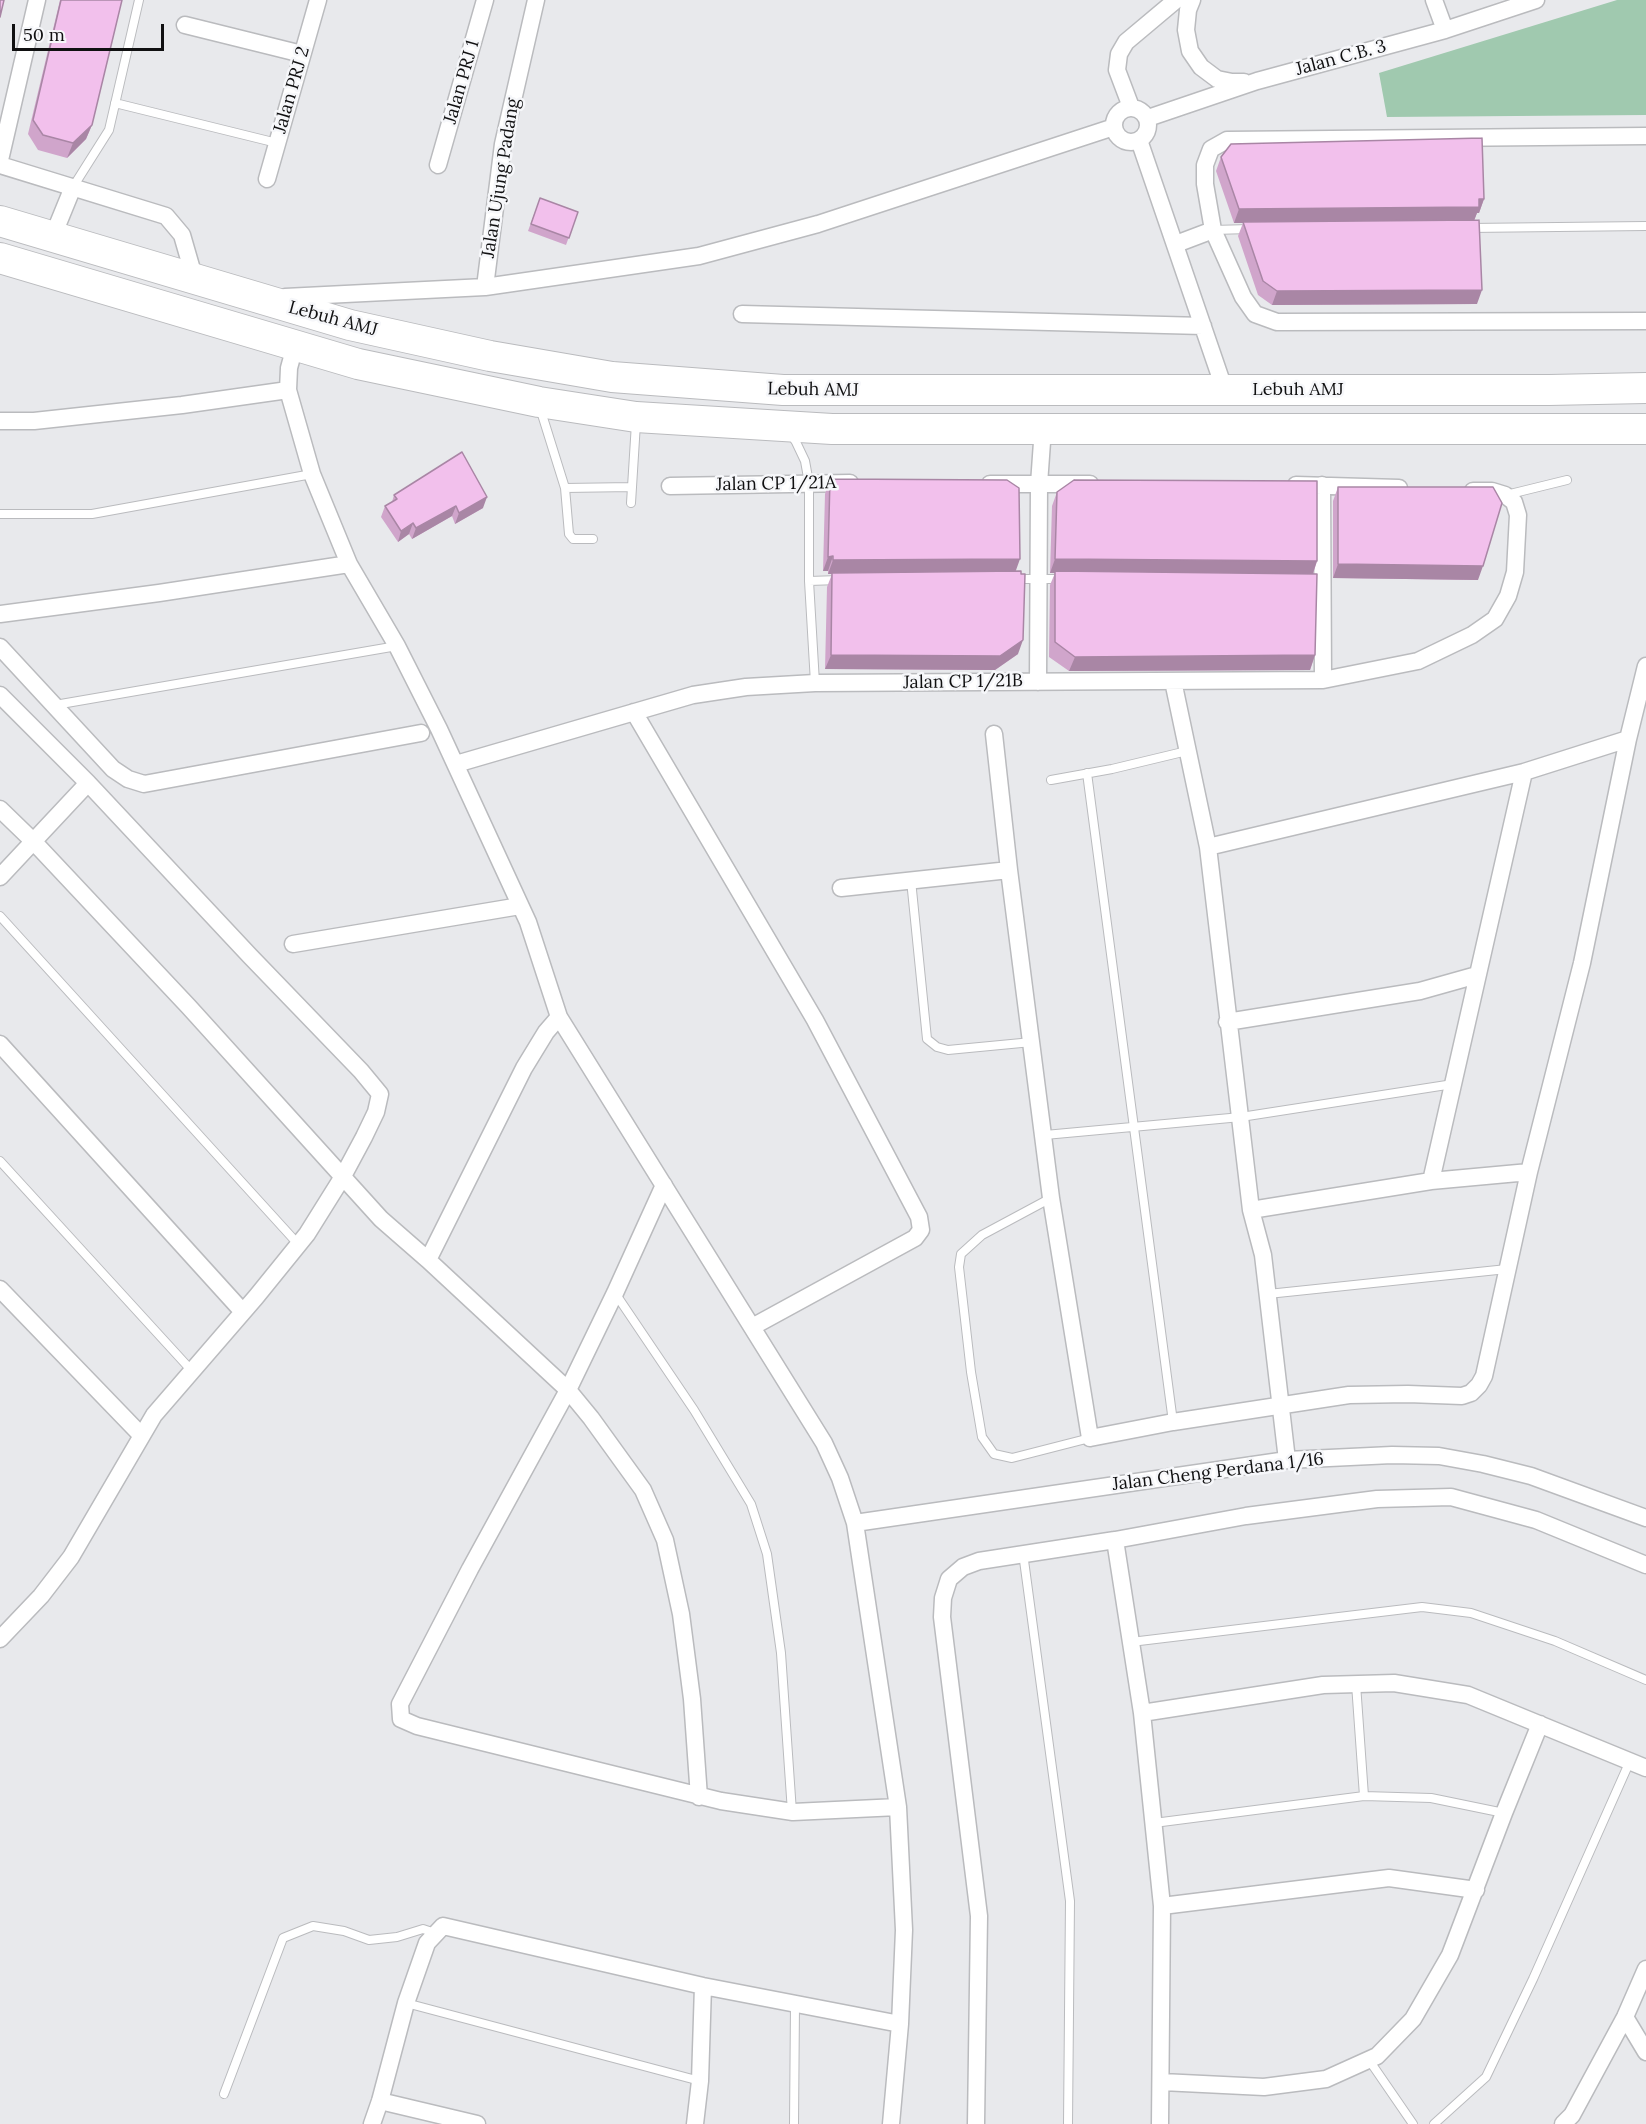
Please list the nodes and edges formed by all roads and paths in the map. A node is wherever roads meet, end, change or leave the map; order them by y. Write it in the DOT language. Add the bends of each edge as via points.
graph roads {
  1 [pos="37,0"];
  2 [pos="139,0"];
  3 [pos="318,0"];
  4 [pos="485,0"];
  5 [pos="536,0"];
  6 [pos="1176,0"];
  7 [pos="1192,0"];
  8 [pos="1434,0"];
  9 [pos="1536,0"];
  10 [pos="185,25"];
  11 [pos="1445,30"];
  12 [pos="302,54"];
  13 [pos="1257,81"];
  14 [pos="116,103"];
  15 [pos="1131,107"];
  16 [pos="1148,118"];
  17 [pos="1114,127"];
  18 [pos="1646,136"];
  19 [pos="1139,140"];
  20 [pos="277,143"];
  21 [pos="0,162"];
  22 [pos="438,165"];
  23 [pos="267,179"];
  24 [pos="73,187"];
  25 [pos="0,206"];
  26 [pos="0,220"];
  27 [pos="1646,226"];
  28 [pos="1459,228"];
  29 [pos="1259,229"];
  30 [pos="1213,230"];
  31 [pos="42,233"];
  32 [pos="1176,244"];
  33 [pos="0,258"];
  34 [pos="195,280"];
  35 [pos="485,287"];
  36 [pos="258,299"];
  37 [pos="742,314"];
  38 [pos="1646,321"];
  39 [pos="1203,326"];
  40 [pos="295,346"];
  41 [pos="1646,388"];
  42 [pos="288,390"];
  43 [pos="1225,391"];
  44 [pos="538,402"];
  45 [pos="636,417"];
  46 [pos="0,421"];
  47 [pos="784,426"];
  48 [pos="1043,428"];
  49 [pos="1646,429"];
  50 [pos="312,474"];
  51 [pos="1567,480"];
  52 [pos="809,483"];
  53 [pos="867,483"];
  54 [pos="970,483"];
  55 [pos="1040,484"];
  56 [pos="1110,484"];
  57 [pos="1275,485"];
  58 [pos="1322,485"];
  59 [pos="670,486"];
  60 [pos="632,487"];
  61 [pos="565,488"];
  62 [pos="1413,488"];
  63 [pos="1458,490"];
  64 [pos="1505,495"];
  65 [pos="631,503"];
  66 [pos="0,514"];
  67 [pos="593,539"];
  68 [pos="349,564"];
  69 [pos="1005,579"];
  70 [pos="1039,579"];
  71 [pos="843,580"];
  72 [pos="1075,580"];
  73 [pos="809,581"];
  74 [pos="0,614"];
  75 [pos="396,646"];
  76 [pos="0,647"];
  77 [pos="1646,666"];
  78 [pos="1323,680"];
  79 [pos="1173,681"];
  80 [pos="1038,682"];
  81 [pos="814,683"];
  82 [pos="0,695"];
  83 [pos="55,705"];
  84 [pos="634,712"];
  85 [pos="421,732"];
  86 [pos="994,734"];
  87 [pos="1628,738"];
  88 [pos="1187,751"];
  89 [pos="456,764"];
  90 [pos="1524,772"];
  91 [pos="1088,773"];
  92 [pos="1051,780"];
  93 [pos="88,783"];
  94 [pos="0,809"];
  95 [pos="33,841"];
  96 [pos="1208,847"];
  97 [pos="1009,870"];
  98 [pos="0,877"];
  99 [pos="911,880"];
  100 [pos="841,888"];
  101 [pos="520,906"];
  102 [pos="0,916"];
  103 [pos="293,944"];
  104 [pos="1477,975"];
  105 [pos="559,1017"];
  106 [pos="1227,1023"];
  107 [pos="1032,1041"];
  108 [pos="0,1044"];
  109 [pos="1453,1084"];
  110 [pos="1241,1117"];
  111 [pos="1134,1126"];
  112 [pos="1045,1135"];
  113 [pos="0,1161"];
  114 [pos="1529,1172"];
  115 [pos="342,1178"];
  116 [pos="1431,1181"];
  117 [pos="664,1185"];
  118 [pos="1052,1197"];
  119 [pos="1251,1210"];
  120 [pos="298,1244"];
  121 [pos="428,1260"];
  122 [pos="1507,1269"];
  123 [pos="0,1289"];
  124 [pos="615,1293"];
  125 [pos="1268,1294"];
  126 [pos="243,1312"];
  127 [pos="752,1327"];
  128 [pos="192,1371"];
  129 [pos="568,1390"];
  130 [pos="1281,1405"];
  131 [pos="1173,1422"];
  132 [pos="141,1435"];
  133 [pos="1090,1438"];
  134 [pos="1287,1460"];
  135 [pos="1646,1518"];
  136 [pos="855,1523"];
  137 [pos="1115,1540"];
  138 [pos="1023,1553"];
  139 [pos="1646,1565"];
  140 [pos="0,1639"];
  141 [pos="1131,1642"];
  142 [pos="1646,1680"];
  143 [pos="1356,1684"];
  144 [pos="1142,1713"];
  145 [pos="1540,1724"];
  146 [pos="1630,1761"];
  147 [pos="1646,1768"];
  148 [pos="1364,1796"];
  149 [pos="699,1797"];
  150 [pos="898,1807"];
  151 [pos="792,1812"];
  152 [pos="1504,1813"];
  153 [pos="1154,1822"];
  154 [pos="1476,1890"];
  155 [pos="1162,1906"];
  156 [pos="435,1933"];
  157 [pos="1646,1969"];
  158 [pos="703,1986"];
  159 [pos="406,2003"];
  160 [pos="795,2004"];
  161 [pos="1625,2017"];
  162 [pos="900,2024"];
  163 [pos="1646,2052"];
  164 [pos="1369,2060"];
  165 [pos="700,2081"];
  166 [pos="1162,2082"];
  167 [pos="224,2094"];
  168 [pos="380,2101"];
  169 [pos="1571,2121"];
  170 [pos="372,2124"];
  171 [pos="477,2124"];
  172 [pos="696,2124"];
  173 [pos="794,2124"];
  174 [pos="891,2124"];
  175 [pos="976,2124"];
  176 [pos="1068,2124"];
  177 [pos="1160,2124"];
  178 [pos="1413,2124"];
  179 [pos="1434,2124"];
  1 -- 21 [label="street"];
  2 -- 14 [label="lane"];
  3 -- 12 [label="street, Jalan PRJ 2"];
  4 -- 22 [label="street, Jalan PRJ 1"];
  5 -- 35 [label="street, Jalan Ujung Padang" via="503,144"];
  6 -- 15 [label="street" via="1126,42 1119,54 1117,70"];
  7 -- 13 [label="street" via="1186,30 1190,51 1201,67 1217,80"];
  8 -- 11 [label="street"];
  9 -- 11 [label="street, Jalan C.B. 3"];
  10 -- 12 [label="street"];
  11 -- 13 [label="street, Jalan C.B. 3"];
  12 -- 20 [label="street, Jalan PRJ 2"];
  13 -- 16 [label="street, Jalan C.B. 3"];
  14 -- 20 [label="lane"];
  14 -- 24 [label="lane" via="109,130"];
  15 -- 16 [label="street"];
  15 -- 17 [label="street" via="1120,111"];
  16 -- 19 [label="street" via="1147,133"];
  17 -- 19 [label="street" via="1124,140"];
  17 -- 35 [label="street" via="818,224 699,256"];
  18 -- 30 [label="street" via="1227,140 1210,149 1205,165"];
  19 -- 32 [label="street"];
  20 -- 23 [label="street, Jalan PRJ 2"];
  21 -- 24 [label="street"];
  24 -- 31 [label="street"];
  24 -- 34 [label="street" via="166,216 182,235"];
  25 -- 31 [label="street"];
  26 -- 31 [label="highway, Lebuh AMJ"];
  27 -- 28 [label="lane"];
  29 -- 30 [label="lane"];
  30 -- 32 [label="street"];
  30 -- 38 [label="street" via="1243,297 1255,314 1277,322"];
  31 -- 34 [label="highway, Lebuh AMJ"];
  32 -- 39 [label="street"];
  33 -- 40 [label="highway, Lebuh AMJ"];
  34 -- 36 [label="highway, Lebuh AMJ"];
  35 -- 36 [label="street"];
  36 -- 43 [label="highway, Lebuh AMJ" via="350,326 490,356 663,382 793,390"];
  37 -- 39 [label="street"];
  39 -- 43 [label="street"];
  40 -- 42 [label="street"];
  40 -- 44 [label="highway, Lebuh AMJ" via="380,369"];
  41 -- 43 [label="highway, Lebuh AMJ"];
  42 -- 46 [label="street" via="34,421"];
  42 -- 50 [label="street"];
  44 -- 45 [label="highway, Lebuh AMJ"];
  44 -- 61 [label="lane"];
  45 -- 47 [label="highway, Lebuh AMJ"];
  45 -- 60 [label="lane"];
  47 -- 48 [label="highway, Lebuh AMJ"];
  47 -- 52 [label="lane" via="805,461"];
  48 -- 49 [label="highway, Lebuh AMJ"];
  48 -- 55 [label="street"];
  50 -- 66 [label="lane" via="92,514"];
  50 -- 68 [label="street"];
  51 -- 64 [label="lane"];
  52 -- 53 [label="street, Jalan CP 1/21A"];
  52 -- 59 [label="street, Jalan CP 1/21A"];
  52 -- 73 [label="lane"];
  54 -- 55 [label="street"];
  55 -- 56 [label="street"];
  55 -- 70 [label="street"];
  57 -- 58 [label="street"];
  58 -- 62 [label="street"];
  58 -- 78 [label="street" via="1317,582"];
  60 -- 61 [label="lane"];
  60 -- 65 [label="lane"];
  61 -- 67 [label="lane" via="569,534 573,539"];
  63 -- 64 [label="street"];
  64 -- 78 [label="street, Jalan CP 1/21B" via="1514,502 1518,515 1515,572 1495,619 1418,662"];
  68 -- 74 [label="street"];
  68 -- 75 [label="street"];
  69 -- 70 [label="lane"];
  70 -- 72 [label="lane"];
  70 -- 80 [label="street"];
  71 -- 73 [label="lane"];
  73 -- 81 [label="lane"];
  75 -- 83 [label="lane"];
  75 -- 89 [label="street"];
  76 -- 83 [label="street"];
  77 -- 87 [label="street"];
  78 -- 79 [label="street, Jalan CP 1/21B"];
  79 -- 80 [label="street, Jalan CP 1/21B"];
  79 -- 88 [label="street"];
  80 -- 81 [label="street, Jalan CP 1/21B"];
  81 -- 84 [label="street, Jalan CP 1/21B" via="693,695"];
  82 -- 93 [label="street"];
  83 -- 85 [label="street" via="113,770 144,784"];
  84 -- 89 [label="street, Jalan CP 1/21B"];
  84 -- 127 [label="street" via="815,1020 919,1217 921,1230 915,1238"];
  86 -- 97 [label="street"];
  87 -- 90 [label="street"];
  87 -- 114 [label="street" via="1582,963"];
  88 -- 91 [label="lane"];
  88 -- 96 [label="street"];
  89 -- 101 [label="street"];
  90 -- 96 [label="street"];
  90 -- 104 [label="street"];
  91 -- 92 [label="lane"];
  91 -- 111 [label="lane"];
  93 -- 95 [label="street"];
  93 -- 115 [label="street" via="380,1094 376,1112"];
  94 -- 95 [label="street"];
  95 -- 98 [label="street"];
  95 -- 115 [label="street"];
  96 -- 106 [label="street"];
  97 -- 99 [label="street"];
  97 -- 107 [label="street"];
  99 -- 100 [label="street"];
  99 -- 107 [label="lane" via="927,1039 948,1050"];
  101 -- 103 [label="street"];
  101 -- 105 [label="street"];
  102 -- 120 [label="lane"];
  104 -- 106 [label="street" via="1420,991"];
  104 -- 109 [label="street"];
  105 -- 117 [label="street"];
  105 -- 121 [label="street" via="525,1068"];
  106 -- 110 [label="street"];
  107 -- 112 [label="street"];
  108 -- 126 [label="street"];
  109 -- 110 [label="lane"];
  109 -- 116 [label="street"];
  110 -- 111 [label="lane"];
  110 -- 119 [label="street"];
  111 -- 112 [label="lane"];
  111 -- 131 [label="lane"];
  112 -- 118 [label="street"];
  113 -- 128 [label="lane"];
  114 -- 116 [label="street"];
  114 -- 122 [label="street"];
  115 -- 120 [label="street"];
  115 -- 121 [label="street"];
  116 -- 119 [label="street"];
  117 -- 124 [label="street"];
  117 -- 127 [label="street"];
  118 -- 133 [label="street"];
  118 -- 133 [label="lane" via="982,1235 961,1254 959,1267 971,1372 982,1437 994,1454 1012,1458"];
  119 -- 125 [label="street"];
  120 -- 126 [label="street"];
  121 -- 129 [label="street"];
  122 -- 125 [label="lane"];
  122 -- 130 [label="street" via="1484,1376 1471,1393 1452,1397 1349,1395"];
  123 -- 132 [label="street"];
  124 -- 129 [label="street"];
  124 -- 151 [label="lane" via="694,1410 751,1504 767,1554 781,1653"];
  125 -- 130 [label="street"];
  126 -- 128 [label="street"];
  127 -- 136 [label="street" via="824,1443"];
  128 -- 132 [label="street"];
  129 -- 149 [label="street" via="643,1490 666,1540 691,1688"];
  129 -- 149 [label="street" via="400,1704 401,1719"];
  130 -- 131 [label="street"];
  130 -- 134 [label="street"];
  131 -- 133 [label="street"];
  132 -- 140 [label="street" via="71,1557"];
  134 -- 135 [label="street, Jalan Cheng Perdana 1/16" via="1439,1456 1531,1476"];
  134 -- 136 [label="street, Jalan Cheng Perdana 1/16"];
  136 -- 150 [label="street"];
  137 -- 138 [label="street"];
  137 -- 139 [label="street" via="1246,1516 1377,1499 1451,1497 1536,1520"];
  137 -- 141 [label="street"];
  138 -- 175 [label="street" via="963,1567 950,1580 943,1598 942,1617 980,1916"];
  138 -- 176 [label="lane" via="1070,1901"];
  141 -- 142 [label="lane" via="1422,1607 1471,1613 1555,1641"];
  141 -- 144 [label="street"];
  143 -- 144 [label="street" via="1323,1685"];
  143 -- 145 [label="street" via="1394,1683 1468,1695"];
  143 -- 148 [label="lane"];
  144 -- 153 [label="street"];
  145 -- 146 [label="street"];
  145 -- 152 [label="street"];
  146 -- 147 [label="street"];
  146 -- 179 [label="lane" via="1486,2077"];
  148 -- 152 [label="lane" via="1431,1798"];
  148 -- 153 [label="lane"];
  149 -- 151 [label="street"];
  150 -- 151 [label="street"];
  150 -- 162 [label="street" via="904,1930"];
  152 -- 154 [label="street"];
  153 -- 155 [label="street"];
  154 -- 155 [label="street" via="1389,1878"];
  154 -- 164 [label="street" via="1450,1955 1413,2019"];
  155 -- 166 [label="street"];
  156 -- 158 [label="street" via="443,1926"];
  156 -- 159 [label="street" via="427,1943"];
  156 -- 167 [label="lane" via="423,1929 369,1940 313,1926 283,1938"];
  157 -- 161 [label="street"];
  158 -- 160 [label="street"];
  158 -- 165 [label="street"];
  159 -- 165 [label="lane"];
  159 -- 168 [label="street"];
  160 -- 162 [label="street"];
  160 -- 173 [label="lane"];
  161 -- 163 [label="street"];
  161 -- 169 [label="street"];
  162 -- 174 [label="street"];
  164 -- 166 [label="street" via="1326,2079 1264,2087"];
  164 -- 178 [label="lane"];
  165 -- 172 [label="street"];
  166 -- 177 [label="street"];
  168 -- 170 [label="street"];
  168 -- 171 [label="street"];
}
